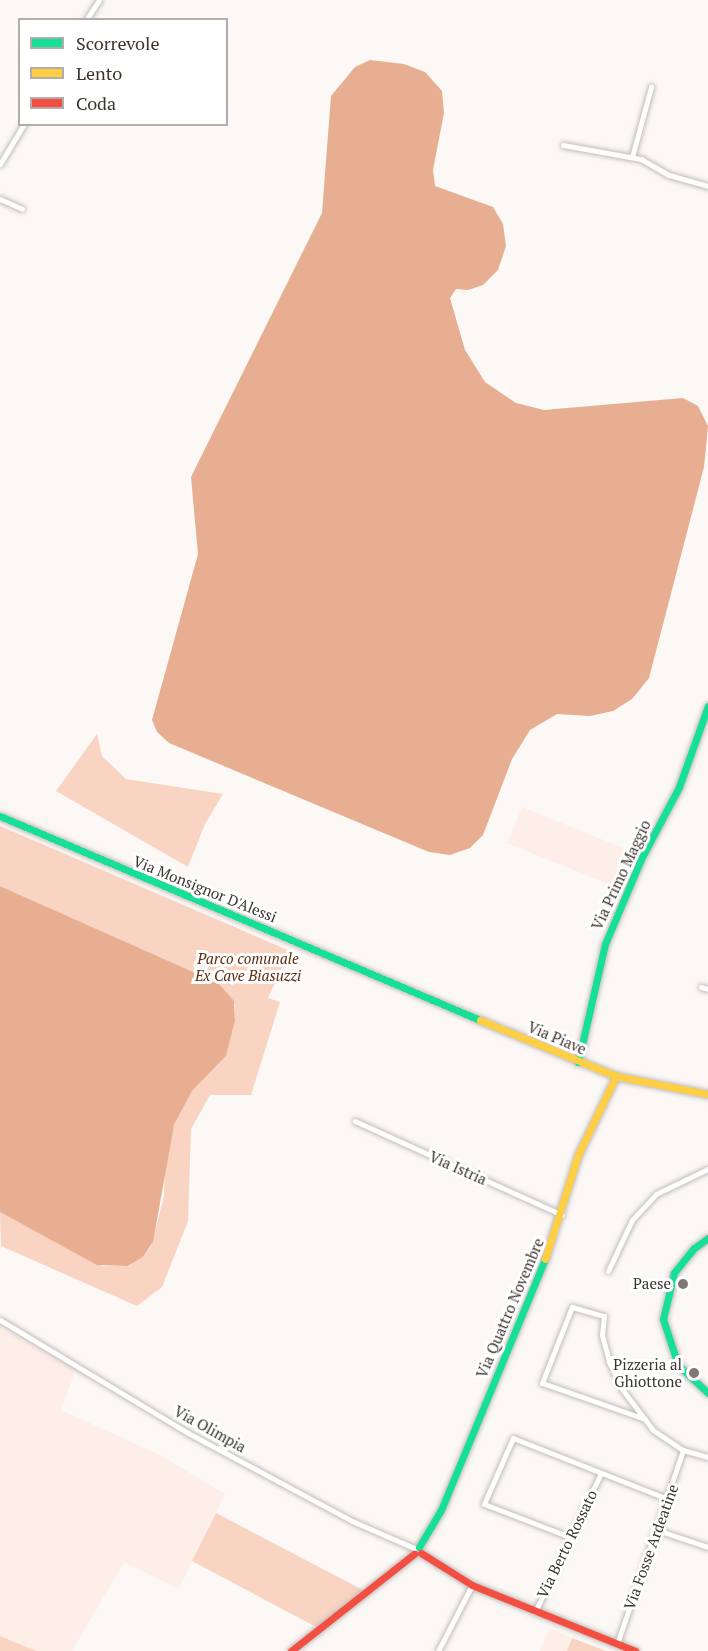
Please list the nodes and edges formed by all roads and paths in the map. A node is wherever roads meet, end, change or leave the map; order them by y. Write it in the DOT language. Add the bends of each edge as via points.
graph roads {
  1 [pos="99,0"];
  2 [pos="87,18"];
  3 [pos="651,87"];
  4 [pos="23,126"];
  5 [pos="563,145"];
  6 [pos="632,157"];
  7 [pos="0,164"];
  8 [pos="708,186"];
  9 [pos="0,199"];
  10 [pos="22,209"];
  11 [pos="708,706"];
  12 [pos="0,816"];
  13 [pos="402,986"];
  14 [pos="701,987"];
  15 [pos="708,989"];
  16 [pos="578,1062"];
  17 [pos="616,1076"];
  18 [pos="708,1094"];
  19 [pos="355,1121"];
  20 [pos="708,1169"];
  21 [pos="562,1215"];
  22 [pos="708,1238"];
  23 [pos="608,1271"];
  24 [pos="0,1320"];
  25 [pos="708,1393"];
  26 [pos="645,1419"];
  27 [pos="683,1450"];
  28 [pos="708,1457"];
  29 [pos="600,1475"];
  30 [pos="668,1499"];
  31 [pos="657,1530"];
  32 [pos="570,1537"];
  33 [pos="708,1547"];
  34 [pos="417,1550"];
  35 [pos="472,1585"];
  36 [pos="535,1612"];
  37 [pos="617,1644"];
  38 [pos="291,1651"];
  39 [pos="438,1651"];
  40 [pos="635,1651"];
  1 -- 2 [label="street"];
  3 -- 6 [label="street"];
  4 -- 7 [label="street"];
  5 -- 6 [label="street"];
  6 -- 8 [label="street" via="669,175"];
  9 -- 10 [label="street"];
  11 -- 16 [label="main road, Via Primo Maggio" via="679,787 611,927"];
  12 -- 13 [label="main road, Via Monsignor D'Alessi"];
  13 -- 16 [label="main road, Via Piave"];
  14 -- 15 [label="street"];
  16 -- 17 [label="main road, Via Piave"];
  17 -- 18 [label="main road, Via Piave"];
  17 -- 21 [label="main road, Via Quattro Novembre" via="578,1155"];
  19 -- 21 [label="street, Via Istria"];
  20 -- 23 [label="street" via="656,1194 632,1220"];
  21 -- 34 [label="main road, Via Quattro Novembre" via="441,1510"];
  22 -- 25 [label="main road" via="694,1248 674,1273 663,1319 678,1365"];
  24 -- 34 [label="street, Via Olimpia" via="188,1433 352,1521"];
  26 -- 26 [label="street" via="622,1389 609,1362 602,1335 604,1317 572,1307 542,1383"];
  26 -- 27 [label="street" via="653,1430"];
  27 -- 28 [label="street"];
  27 -- 30 [label="street, Via Fosse Ardeatine"];
  29 -- 30 [label="street, Via Berto Rossato"];
  29 -- 32 [label="street, Via Berto Rossato"];
  29 -- 32 [label="street, Via Berto Rossato" via="513,1438 484,1504"];
  30 -- 31 [label="street, Via Fosse Ardeatine"];
  31 -- 33 [label="street"];
  31 -- 37 [label="street, Via Fosse Ardeatine"];
  32 -- 36 [label="street, Via Berto Rossato"];
  34 -- 35 [label="main road, Via Olimpia"];
  34 -- 38 [label="main road, Via Quattro Novembre"];
  35 -- 36 [label="main road, Via Olimpia"];
  35 -- 39 [label="street"];
  36 -- 37 [label="main road, Via Olimpia"];
  37 -- 40 [label="main road, Via Olimpia"];
}
